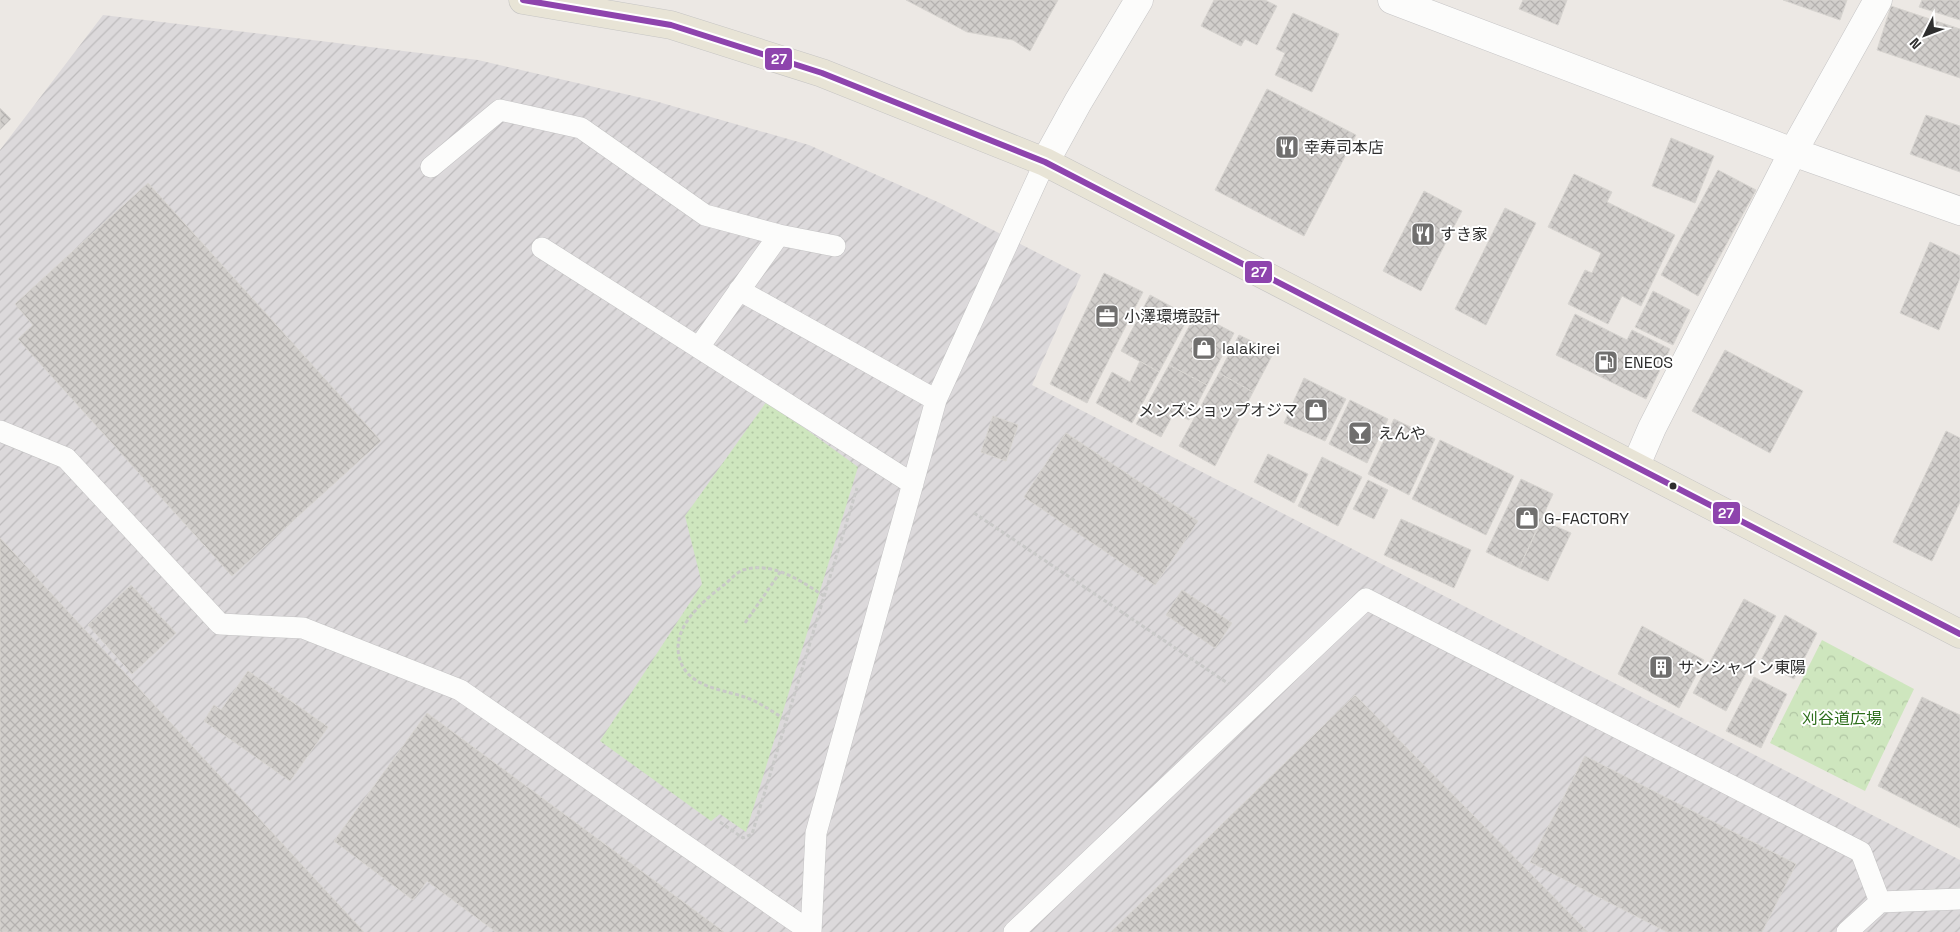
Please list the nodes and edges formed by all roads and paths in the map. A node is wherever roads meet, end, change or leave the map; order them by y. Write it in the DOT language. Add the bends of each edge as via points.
graph roads {
  1 [pos="523,0"];
  2 [pos="1139,0"];
  3 [pos="1392,0"];
  4 [pos="1878,0"];
  5 [pos="1792,152"];
  6 [pos="1045,162"];
  7 [pos="431,167"];
  8 [pos="1960,211"];
  9 [pos="779,236"];
  10 [pos="835,246"];
  11 [pos="542,248"];
  12 [pos="739,290"];
  13 [pos="699,347"];
  14 [pos="936,400"];
  15 [pos="0,431"];
  16 [pos="1636,465"];
  17 [pos="912,484"];
  18 [pos="858,487"];
  19 [pos="974,513"];
  20 [pos="781,571"];
  21 [pos="824,596"];
  22 [pos="745,623"];
  23 [pos="1960,634"];
  24 [pos="1257,702"];
  25 [pos="785,720"];
  26 [pos="720,822"];
  27 [pos="1960,899"];
  28 [pos="1880,902"];
  29 [pos="811,932"];
  30 [pos="1014,932"];
  31 [pos="1847,932"];
  1 -- 6 [label="main road" via="671,25 822,73"];
  2 -- 6 [label="street"];
  3 -- 5 [label="street"];
  4 -- 5 [label="street"];
  5 -- 8 [label="street"];
  5 -- 16 [label="street"];
  6 -- 14 [label="lane"];
  6 -- 16 [label="main road"];
  7 -- 9 [label="lane" via="500,110 581,128 705,215"];
  9 -- 10 [label="lane"];
  9 -- 12 [label="lane"];
  11 -- 13 [label="lane"];
  12 -- 13 [label="lane"];
  12 -- 14 [label="lane"];
  13 -- 17 [label="lane"];
  14 -- 17 [label="lane"];
  15 -- 29 [label="lane" via="66,458 220,624 303,628 460,690"];
  16 -- 23 [label="main road"];
  17 -- 29 [label="lane" via="816,833"];
  18 -- 21 [label="path"];
  19 -- 24 [label="path"];
  20 -- 21 [label="path"];
  20 -- 22 [label="path"];
  20 -- 25 [label="path" via="742,570 707,598 686,622 678,643 682,665 693,678 752,699"];
  21 -- 25 [label="path"];
  24 -- 28 [label="lane" via="1366,599 1861,852"];
  24 -- 30 [label="lane"];
  25 -- 26 [label="path" via="752,834 742,838"];
  27 -- 28 [label="lane"];
  28 -- 31 [label="lane"];
}
